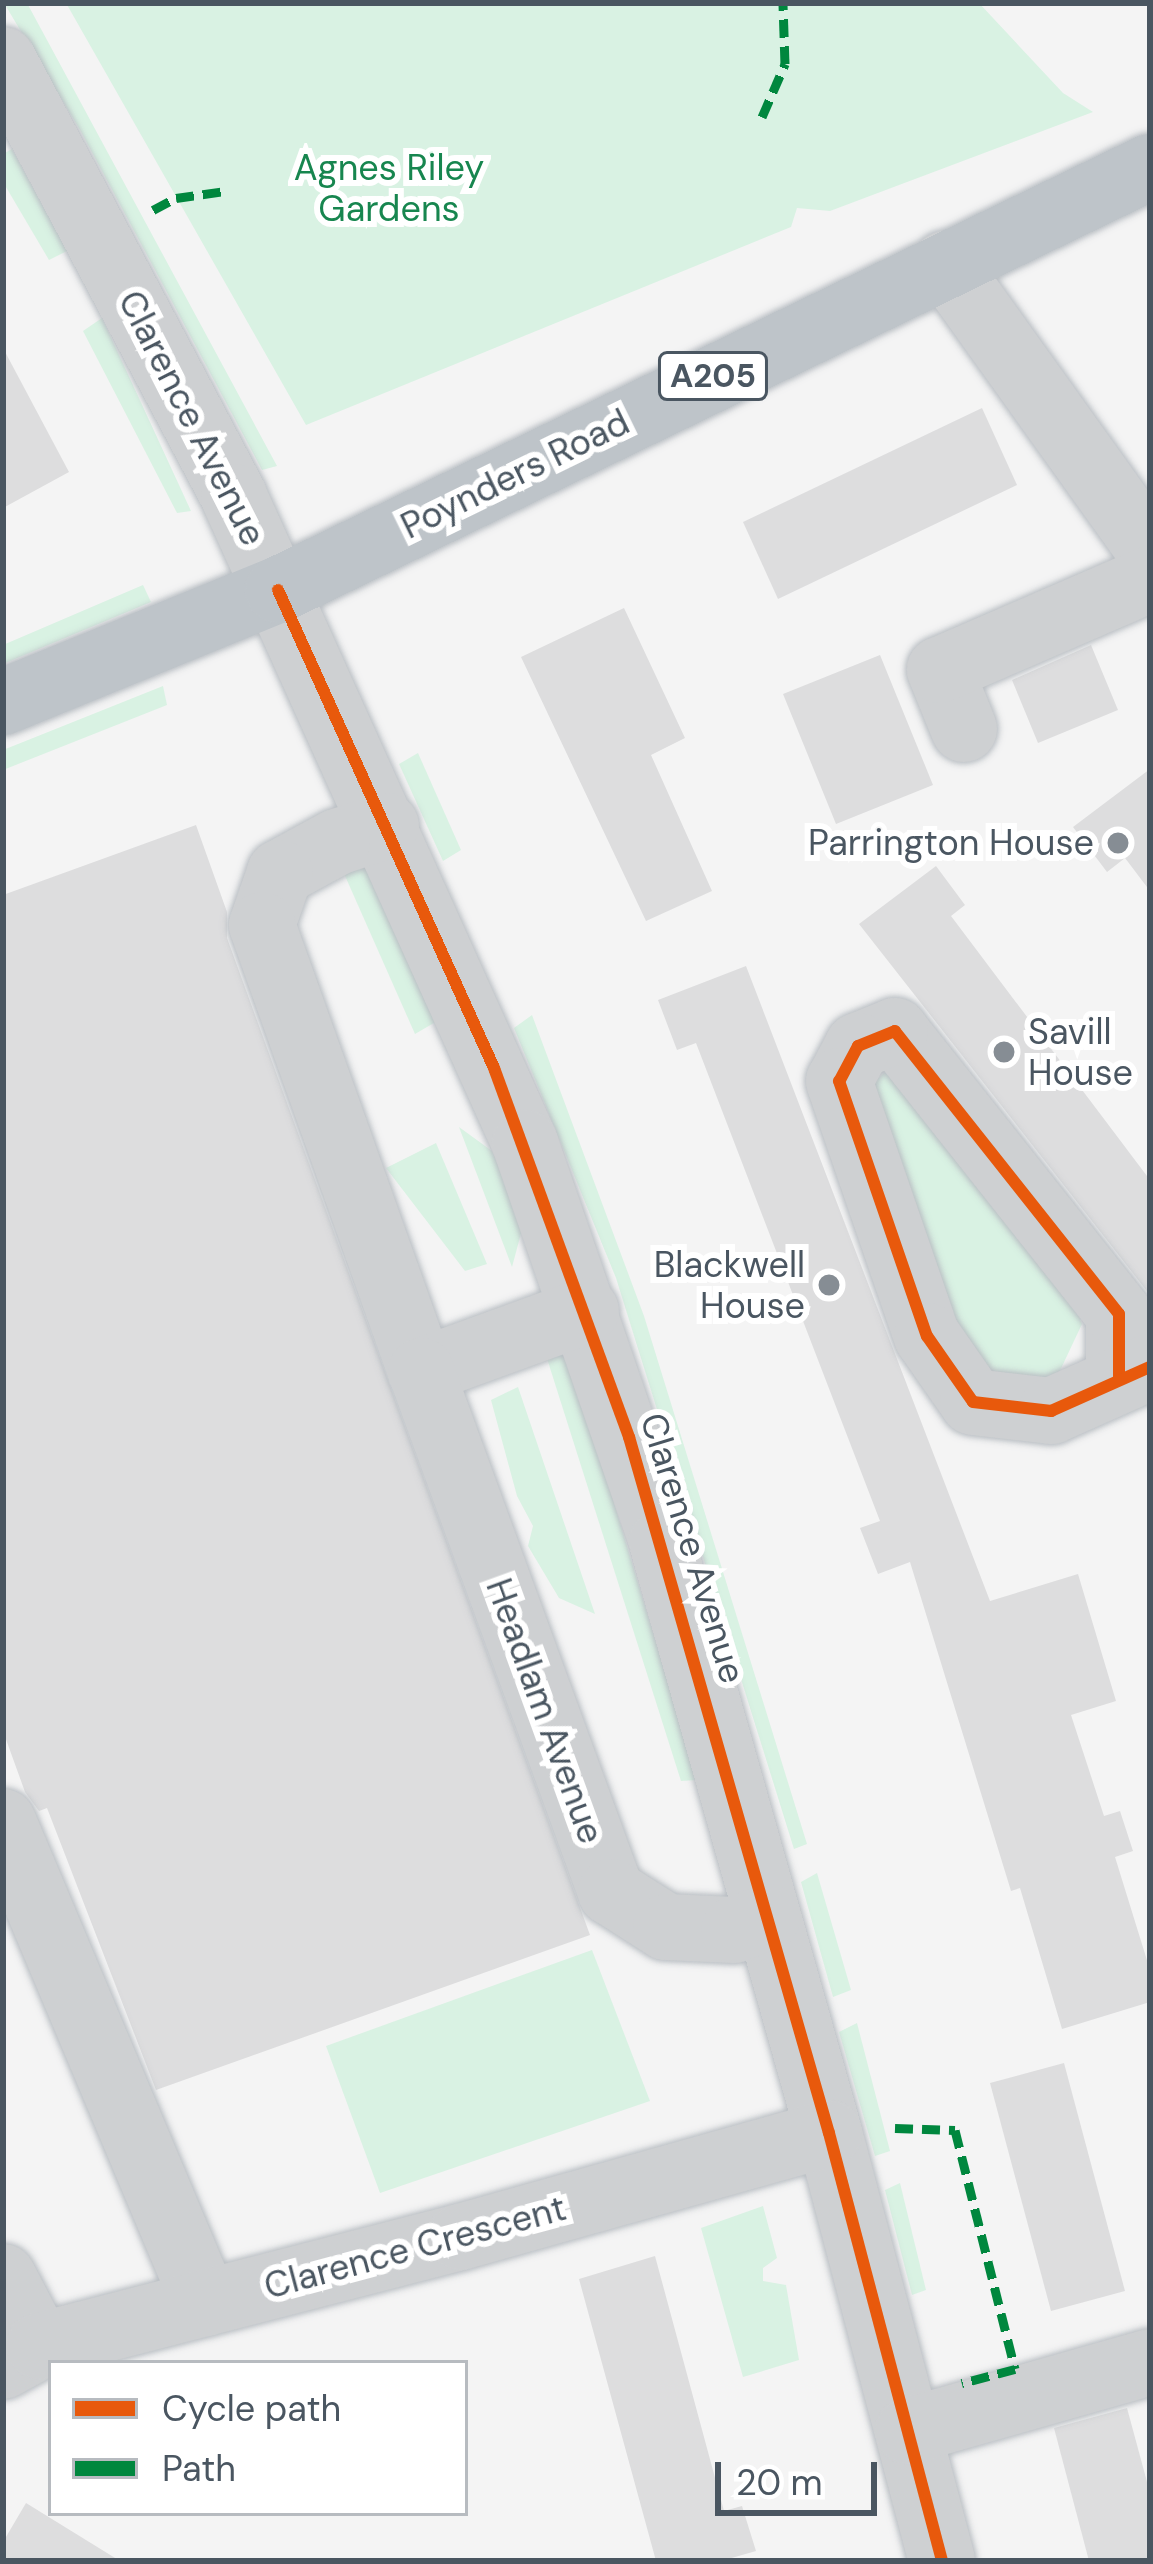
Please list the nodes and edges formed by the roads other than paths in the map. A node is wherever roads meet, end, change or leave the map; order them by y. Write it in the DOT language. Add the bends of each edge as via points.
graph roads {
  1 [pos="3,60"];
  2 [pos="1150,167"];
  3 [pos="945,264"];
  4 [pos="1150,550"];
  5 [pos="1150,579"];
  6 [pos="278,590"];
  7 [pos="3,702"];
  8 [pos="964,729"];
  9 [pos="386,826"];
  10 [pos="586,1310"];
  11 [pos="421,1371"];
  12 [pos="1134,1372"];
  13 [pos="3,1822"];
  14 [pos="768,1917"];
  15 [pos="829,2133"];
  16 [pos="3,2277"];
  17 [pos="205,2303"];
  18 [pos="21,2356"];
  19 [pos="1150,2362"];
  20 [pos="908,2431"];
  21 [pos="942,2561"];
  1 -- 6 [label="street, Clarence Avenue"];
  2 -- 3 [label="highway, Poynders Road / A205"];
  3 -- 4 [label="street"];
  3 -- 6 [label="highway, Poynders Road / A205"];
  5 -- 8 [label="street" via="940,670"];
  6 -- 7 [label="highway, Poynders Road / A205"];
  6 -- 9 [label="street, Clarence Avenue"];
  9 -- 10 [label="street, Clarence Avenue" via="494,1068"];
  9 -- 11 [label="street, Headlam Avenue" via="280,873 262,925"];
  10 -- 11 [label="street"];
  10 -- 14 [label="street, Clarence Avenue" via="662,1542"];
  11 -- 14 [label="street, Headlam Avenue" via="610,1892 666,1928 734,1930"];
  12 -- 12 [label="street" via="1051,1411 973,1402 927,1336 838,1081 858,1046 895,1031 1119,1315"];
  13 -- 17 [label="street"];
  14 -- 15 [label="street, Clarence Avenue"];
  15 -- 17 [label="street, Clarence Crescent"];
  15 -- 20 [label="street, Clarence Avenue"];
  16 -- 18 [label="street"];
  17 -- 18 [label="street, Clarence Crescent"];
  19 -- 20 [label="street"];
  20 -- 21 [label="street, Clarence Avenue"];
}
